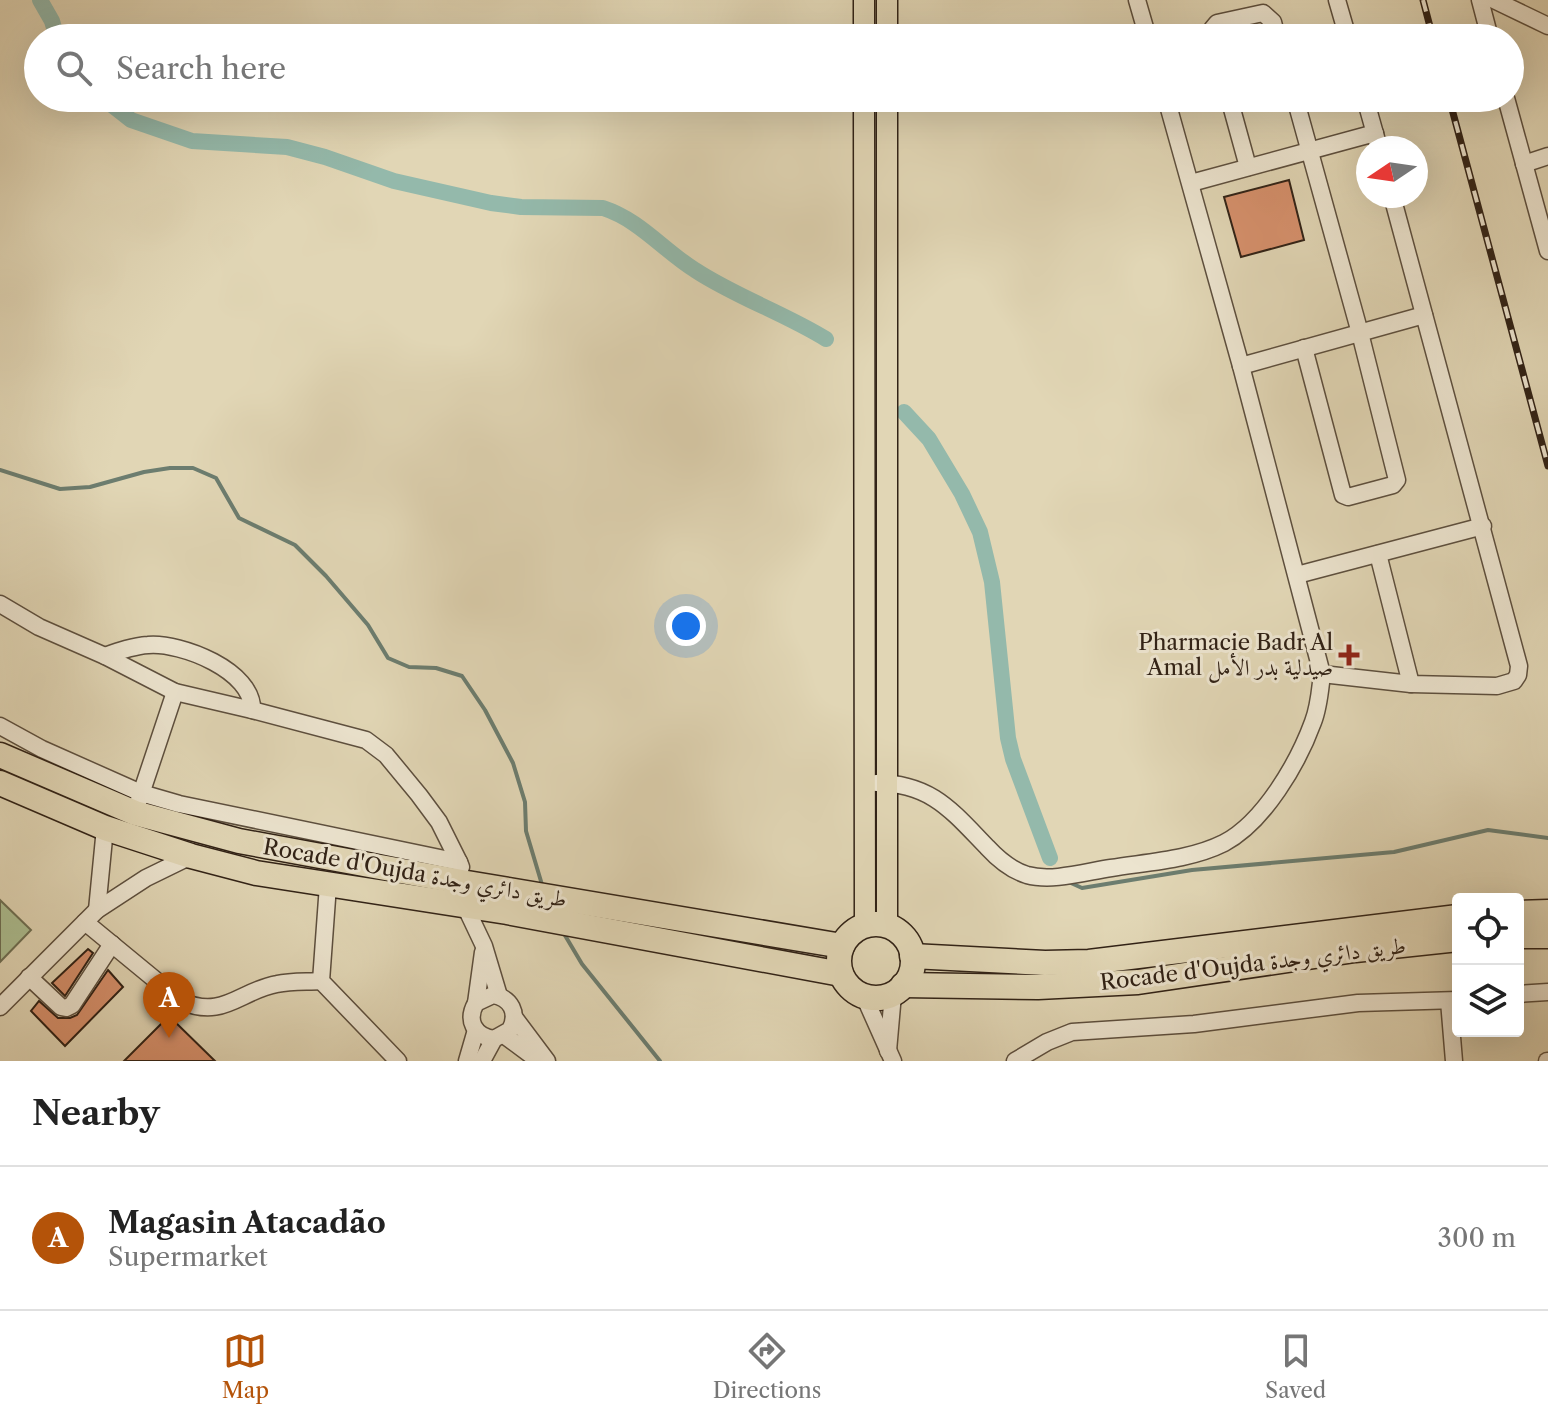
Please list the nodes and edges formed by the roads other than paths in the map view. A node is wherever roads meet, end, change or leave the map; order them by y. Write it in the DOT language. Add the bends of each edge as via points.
graph roads {
  1 [pos="864,0"];
  2 [pos="887,0"];
  3 [pos="1137,0"];
  4 [pos="1337,0"];
  5 [pos="1480,0"];
  6 [pos="1494,0"];
  7 [pos="864,24"];
  8 [pos="887,24"];
  9 [pos="1144,24"];
  10 [pos="1216,24"];
  11 [pos="1274,24"];
  12 [pos="1344,24"];
  13 [pos="1486,24"];
  14 [pos="1548,26"];
  15 [pos="864,112"];
  16 [pos="887,112"];
  17 [pos="1170,112"];
  18 [pos="1233,112"];
  19 [pos="1299,112"];
  20 [pos="1369,112"];
  21 [pos="1510,112"];
  22 [pos="1376,136"];
  23 [pos="1356,144"];
  24 [pos="1311,150"];
  25 [pos="1548,156"];
  26 [pos="1524,164"];
  27 [pos="1248,167"];
  28 [pos="1191,183"];
  29 [pos="1395,208"];
  30 [pos="1548,251"];
  31 [pos="1424,315"];
  32 [pos="1360,333"];
  33 [pos="1304,348"];
  34 [pos="1241,366"];
  35 [pos="1483,526"];
  36 [pos="1378,554"];
  37 [pos="1297,575"];
  38 [pos="0,604"];
  39 [pos="105,656"];
  40 [pos="1322,674"];
  41 [pos="1411,684"];
  42 [pos="175,692"];
  43 [pos="252,710"];
  44 [pos="0,726"];
  45 [pos="0,755"];
  46 [pos="0,783"];
  47 [pos="867,783"];
  48 [pos="889,783"];
  49 [pos="138,803"];
  50 [pos="105,828"];
  51 [pos="191,856"];
  52 [pos="464,884"];
  53 [pos="328,885"];
  54 [pos="1548,912"];
  55 [pos="1524,913"];
  56 [pos="91,916"];
  57 [pos="1452,918"];
  58 [pos="624,922"];
  59 [pos="876,926"];
  60 [pos="1524,936"];
  61 [pos="1548,936"];
  62 [pos="1452,940"];
  63 [pos="112,944"];
  64 [pos="484,946"];
  65 [pos="842,946"];
  66 [pos="912,956"];
  67 [pos="841,974"];
  68 [pos="29,977"];
  69 [pos="321,981"];
  70 [pos="898,989"];
  71 [pos="1548,992"];
  72 [pos="1524,994"];
  73 [pos="499,996"];
  74 [pos="864,996"];
  75 [pos="1452,1000"];
  76 [pos="476,1003"];
  77 [pos="0,1007"];
  78 [pos="514,1017"];
  79 [pos="476,1030"];
  80 [pos="499,1037"];
  81 [pos="1454,1037"];
  82 [pos="891,1057"];
  83 [pos="398,1061"];
  84 [pos="467,1061"];
  85 [pos="482,1061"];
  86 [pos="539,1061"];
  87 [pos="547,1061"];
  88 [pos="1015,1061"];
  89 [pos="1454,1061"];
  1 -- 7 [label="main road"];
  2 -- 8 [label="main road"];
  3 -- 9 [label="street"];
  4 -- 12 [label="street"];
  5 -- 13 [label="street"];
  6 -- 14 [label="street"];
  10 -- 11 [label="street" via="1263,13"];
  15 -- 47 [label="main road"];
  16 -- 48 [label="main road"];
  17 -- 28 [label="street"];
  18 -- 27 [label="street"];
  19 -- 24 [label="street"];
  20 -- 22 [label="street"];
  21 -- 26 [label="street"];
  23 -- 24 [label="street"];
  24 -- 27 [label="street"];
  24 -- 32 [label="street"];
  25 -- 26 [label="street"];
  26 -- 30 [label="street"];
  27 -- 28 [label="street"];
  28 -- 34 [label="street"];
  29 -- 31 [label="street"];
  31 -- 32 [label="street"];
  31 -- 35 [label="street"];
  32 -- 33 [label="street"];
  32 -- 33 [label="street" via="1397,480 1393,485 1343,495"];
  33 -- 34 [label="street"];
  34 -- 37 [label="street"];
  35 -- 36 [label="street"];
  35 -- 41 [label="street" via="1518,675 1497,686"];
  36 -- 37 [label="street"];
  36 -- 41 [label="street"];
  37 -- 40 [label="street"];
  38 -- 39 [label="street"];
  39 -- 42 [label="street"];
  39 -- 43 [label="street" via="150,644 179,647 234,675 248,688"];
  40 -- 41 [label="street"];
  40 -- 48 [label="street" via="1313,722 1281,785 1245,828 1198,852 1053,876 1028,875 998,858 945,803 915,788"];
  42 -- 43 [label="street"];
  42 -- 49 [label="street"];
  43 -- 52 [label="street" via="353,735 386,755 439,822"];
  44 -- 49 [label="street"];
  45 -- 49 [label="highway, Rocade d'Oujda طريق دائري وجدة" via="36,772"];
  46 -- 50 [label="highway, Rocade d'Oujda طريق دائري وجدة"];
  47 -- 48 [label="street"];
  47 -- 59 [label="main road"];
  48 -- 59 [label="main road"];
  49 -- 52 [label="highway, Rocade d'Oujda طريق دائري وجدة" via="239,841"];
  50 -- 51 [label="highway, Rocade d'Oujda طريق دائري وجدة"];
  50 -- 56 [label="street"];
  51 -- 53 [label="highway, Rocade d'Oujda طريق دائري وجدة"];
  51 -- 56 [label="street" via="146,878"];
  52 -- 53 [label="highway, Rocade d'Oujda طريق دائري وجدة"];
  52 -- 58 [label="highway, Rocade d'Oujda طريق دائري وجدة" via="507,901"];
  52 -- 64 [label="street"];
  53 -- 69 [label="street"];
  54 -- 55 [label="highway"];
  56 -- 63 [label="street"];
  56 -- 68 [label="street"];
  57 -- 66 [label="highway, Rocade d'Oujda طريق دائري وجدة" via="1089,962"];
  58 -- 65 [label="highway, Rocade d'Oujda طريق دائري وجدة"];
  58 -- 67 [label="highway, Rocade d'Oujda طريق دائري وجدة"];
  59 -- 65 [label="highway" via="855,930"];
  59 -- 66 [label="highway" via="904,937"];
  60 -- 61 [label="highway"];
  62 -- 70 [label="highway, Rocade d'Oujda طريق دائري وجدة" via="1138,982"];
  63 -- 68 [label="street" via="66,1008"];
  63 -- 69 [label="street" via="196,1008 211,1009 279,983"];
  64 -- 73 [label="street"];
  64 -- 76 [label="street"];
  65 -- 67 [label="highway"];
  66 -- 70 [label="highway" via="909,976"];
  67 -- 74 [label="highway"];
  68 -- 77 [label="street"];
  69 -- 83 [label="street"];
  70 -- 74 [label="highway" via="883,997"];
  70 -- 82 [label="street"];
  71 -- 72 [label="street"];
  73 -- 76 [label="street"];
  73 -- 78 [label="street" via="510,1004"];
  74 -- 82 [label="street"];
  75 -- 88 [label="street" via="1358,1003 1194,1024 1072,1032"];
  76 -- 79 [label="street" via="471,1017"];
  78 -- 80 [label="street"];
  78 -- 87 [label="street"];
  79 -- 80 [label="street"];
  79 -- 84 [label="street"];
  80 -- 85 [label="street"];
  80 -- 86 [label="street"];
  81 -- 89 [label="street"];
}
